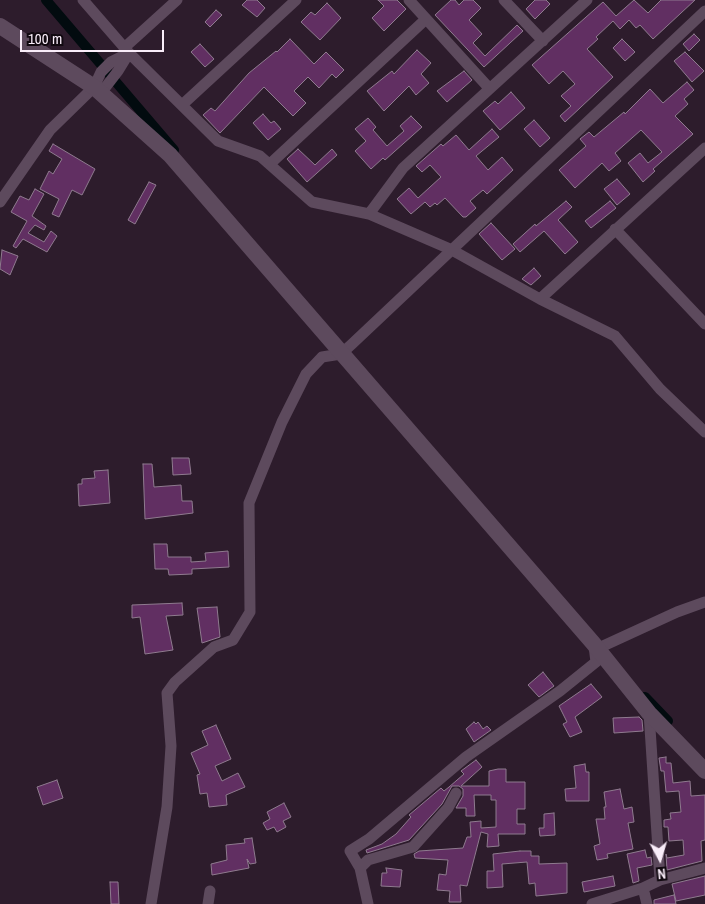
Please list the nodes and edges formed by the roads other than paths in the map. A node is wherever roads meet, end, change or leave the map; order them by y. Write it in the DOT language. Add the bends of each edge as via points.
graph roads {
  1 [pos="83,0"];
  2 [pos="177,0"];
  3 [pos="296,0"];
  4 [pos="409,0"];
  5 [pos="504,0"];
  6 [pos="587,0"];
  7 [pos="705,11"];
  8 [pos="426,19"];
  9 [pos="0,26"];
  10 [pos="543,41"];
  11 [pos="126,50"];
  12 [pos="102,87"];
  13 [pos="489,88"];
  14 [pos="182,105"];
  15 [pos="705,148"];
  16 [pos="271,163"];
  17 [pos="0,202"];
  18 [pos="369,214"];
  19 [pos="615,229"];
  20 [pos="450,249"];
  21 [pos="540,299"];
  22 [pos="705,324"];
  23 [pos="347,349"];
  24 [pos="705,432"];
  25 [pos="705,602"];
  26 [pos="598,645"];
  27 [pos="649,713"];
  28 [pos="705,771"];
  29 [pos="456,793"];
  30 [pos="360,868"];
  31 [pos="705,868"];
  32 [pos="660,880"];
  33 [pos="643,888"];
  34 [pos="210,891"];
  35 [pos="151,904"];
  36 [pos="208,904"];
  37 [pos="368,904"];
  38 [pos="592,904"];
  39 [pos="646,904"];
  1 -- 11 [label="street"];
  2 -- 11 [label="street"];
  3 -- 14 [label="street"];
  4 -- 8 [label="street"];
  5 -- 10 [label="street"];
  6 -- 10 [label="street"];
  7 -- 20 [label="street"];
  8 -- 13 [label="street"];
  8 -- 16 [label="street"];
  9 -- 12 [label="street"];
  10 -- 13 [label="street"];
  11 -- 12 [label="street" via="118,71"];
  11 -- 12 [label="street" via="101,72"];
  11 -- 14 [label="street"];
  12 -- 17 [label="street" via="50,130"];
  12 -- 23 [label="street" via="170,155"];
  13 -- 18 [label="street" via="403,168"];
  14 -- 16 [label="street" via="218,141"];
  15 -- 19 [label="street"];
  16 -- 18 [label="street" via="312,202"];
  18 -- 20 [label="street"];
  19 -- 21 [label="street"];
  19 -- 22 [label="street"];
  20 -- 21 [label="street"];
  20 -- 23 [label="street"];
  21 -- 24 [label="street" via="615,336 660,389"];
  23 -- 26 [label="street"];
  23 -- 35 [label="street" via="322,357 306,374 282,422 249,503 251,570 247,619 232,640 214,647 167,693 171,746 167,807"];
  25 -- 26 [label="street"];
  26 -- 27 [label="street"];
  26 -- 30 [label="street" via="596,662 466,757 350,851"];
  27 -- 28 [label="street"];
  27 -- 32 [label="street"];
  29 -- 30 [label="street" via="442,815 412,847 368,860"];
  30 -- 37 [label="street"];
  31 -- 32 [label="street"];
  32 -- 33 [label="street"];
  33 -- 38 [label="street"];
  33 -- 39 [label="street"];
  34 -- 36 [label="street"];
}
